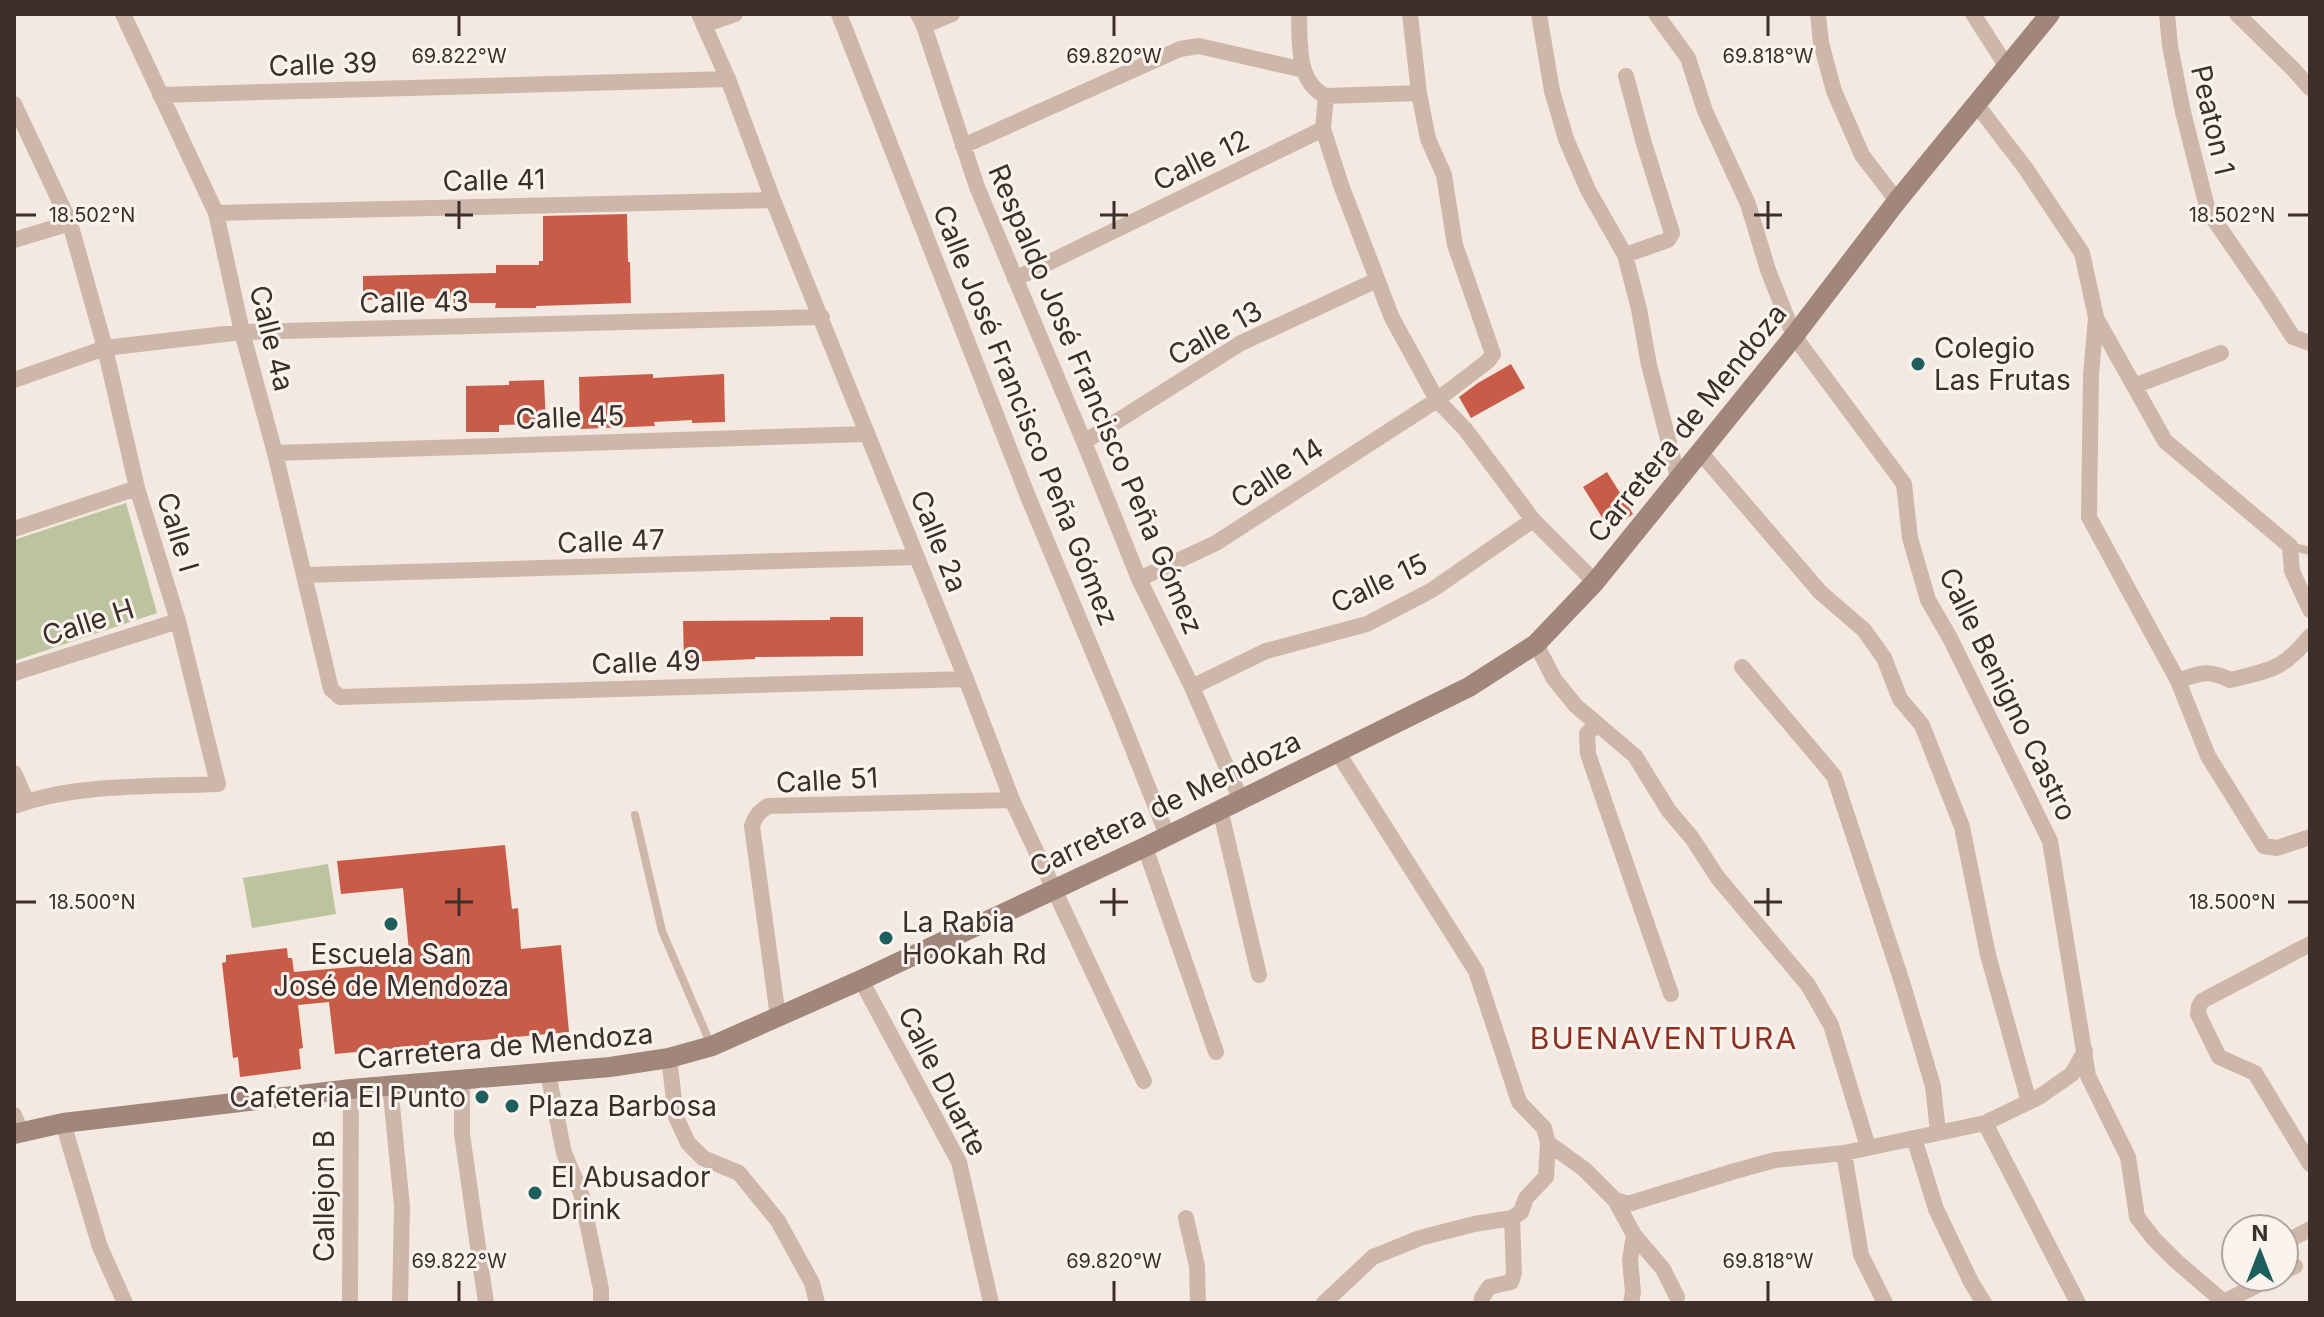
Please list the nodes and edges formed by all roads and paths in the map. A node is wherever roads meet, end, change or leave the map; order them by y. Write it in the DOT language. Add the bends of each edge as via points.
graph roads {
  1 [pos="123,14"];
  2 [pos="735,14"];
  3 [pos="839,14"];
  4 [pos="952,14"];
  5 [pos="1299,14"];
  6 [pos="1410,14"];
  7 [pos="1539,14"];
  8 [pos="1656,14"];
  9 [pos="1818,14"];
  10 [pos="1973,14"];
  11 [pos="2050,14"];
  12 [pos="2167,14"];
  13 [pos="2237,14"];
  14 [pos="702,19"];
  15 [pos="921,20"];
  16 [pos="2007,67"];
  17 [pos="1304,70"];
  18 [pos="1626,76"];
  19 [pos="728,79"];
  20 [pos="2310,88"];
  21 [pos="1419,93"];
  22 [pos="160,95"];
  23 [pos="1326,96"];
  24 [pos="14,104"];
  25 [pos="1977,105"];
  26 [pos="1323,129"];
  27 [pos="963,146"];
  28 [pos="773,200"];
  29 [pos="1897,201"];
  30 [pos="216,213"];
  31 [pos="70,223"];
  32 [pos="14,240"];
  33 [pos="1625,255"];
  34 [pos="1015,279"];
  35 [pos="1377,280"];
  36 [pos="822,317"];
  37 [pos="2096,317"];
  38 [pos="242,332"];
  39 [pos="1794,336"];
  40 [pos="2310,343"];
  41 [pos="105,348"];
  42 [pos="2221,353"];
  43 [pos="14,380"];
  44 [pos="2134,386"];
  45 [pos="1437,400"];
  46 [pos="867,434"];
  47 [pos="1084,442"];
  48 [pos="1700,452"];
  49 [pos="275,453"];
  50 [pos="1678,478"];
  51 [pos="137,488"];
  52 [pos="1533,520"];
  53 [pos="14,529"];
  54 [pos="2290,546"];
  55 [pos="2310,551"];
  56 [pos="917,557"];
  57 [pos="305,575"];
  58 [pos="1139,579"];
  59 [pos="1595,582"];
  60 [pos="2310,610"];
  61 [pos="178,621"];
  62 [pos="2310,636"];
  63 [pos="1536,644"];
  64 [pos="1742,667"];
  65 [pos="14,673"];
  66 [pos="966,679"];
  67 [pos="2178,681"];
  68 [pos="1192,687"];
  69 [pos="331,689"];
  70 [pos="1597,724"];
  71 [pos="1338,753"];
  72 [pos="14,773"];
  73 [pos="1240,798"];
  74 [pos="1012,800"];
  75 [pos="21,804"];
  76 [pos="1220,809"];
  77 [pos="635,815"];
  78 [pos="1167,835"];
  79 [pos="2309,835"];
  80 [pos="1145,847"];
  81 [pos="1053,889"];
  82 [pos="2310,944"];
  83 [pos="1259,975"];
  84 [pos="861,980"];
  85 [pos="1671,994"];
  86 [pos="778,1017"];
  87 [pos="712,1046"];
  88 [pos="2085,1051"];
  89 [pos="1216,1052"];
  90 [pos="669,1058"];
  91 [pos="548,1073"];
  92 [pos="462,1079"];
  93 [pos="1144,1081"];
  94 [pos="390,1085"];
  95 [pos="351,1089"];
  96 [pos="2029,1102"];
  97 [pos="63,1123"];
  98 [pos="1985,1123"];
  99 [pos="16,1127"];
  100 [pos="1938,1132"];
  101 [pos="1914,1138"];
  102 [pos="1548,1143"];
  103 [pos="1868,1147"];
  104 [pos="1844,1153"];
  105 [pos="2310,1164"];
  106 [pos="1615,1200"];
  107 [pos="1186,1218"];
  108 [pos="1512,1218"];
  109 [pos="1634,1235"];
  110 [pos="2243,1293"];
  111 [pos="1677,1297"];
  112 [pos="125,1303"];
  113 [pos="350,1303"];
  114 [pos="400,1303"];
  115 [pos="486,1303"];
  116 [pos="601,1303"];
  117 [pos="817,1303"];
  118 [pos="991,1303"];
  119 [pos="1198,1303"];
  120 [pos="1324,1303"];
  121 [pos="1481,1303"];
  122 [pos="1631,1303"];
  123 [pos="1885,1303"];
  124 [pos="1984,1303"];
  125 [pos="2078,1303"];
  126 [pos="2224,1303"];
  1 -- 22 [label="street, Calle 4a"];
  2 -- 14 [label="street"];
  3 -- 78 [label="street, Calle José Francisco Peña Gómez"];
  4 -- 15 [label="street"];
  5 -- 17 [label="street"];
  6 -- 21 [label="street"];
  7 -- 33 [label="street" via="1566,139"];
  8 -- 39 [label="street, Calle Benigno Castro" via="1688,58 1705,111 1748,204"];
  9 -- 29 [label="street" via="1834,91 1862,155"];
  10 -- 16 [label="street"];
  11 -- 16 [label="street, Carretera de Mendoza"];
  12 -- 40 [label="street, Peaton 1" via="2180,99 2208,211 2293,337"];
  13 -- 20 [label="street"];
  14 -- 19 [label="street, Calle 2a"];
  15 -- 27 [label="street, Respaldo José Francisco Peña Gómez"];
  16 -- 25 [label="street, Carretera de Mendoza"];
  17 -- 23 [label="street" via="1311,85"];
  17 -- 27 [label="street" via="1199,46 1180,49"];
  18 -- 33 [label="street" via="1672,233 1668,240"];
  19 -- 22 [label="street, Calle 39"];
  19 -- 28 [label="street, Calle 2a"];
  21 -- 23 [label="street"];
  21 -- 45 [label="street, Calle 14" via="1428,139 1444,175 1455,245 1493,354"];
  22 -- 30 [label="street, Calle 4a"];
  23 -- 26 [label="street"];
  24 -- 31 [label="street, Calle I"];
  25 -- 29 [label="street, Carretera de Mendoza"];
  25 -- 37 [label="street" via="2082,253"];
  26 -- 34 [label="street, Calle 12"];
  26 -- 35 [label="street"];
  27 -- 34 [label="street, Respaldo José Francisco Peña Gómez"];
  28 -- 30 [label="street, Calle 41"];
  28 -- 36 [label="street, Calle 2a"];
  29 -- 39 [label="street, Carretera de Mendoza"];
  30 -- 38 [label="street, Calle 4a"];
  31 -- 32 [label="street"];
  31 -- 41 [label="street, Calle I"];
  33 -- 50 [label="street"];
  34 -- 47 [label="street, Respaldo José Francisco Peña Gómez"];
  35 -- 45 [label="street"];
  35 -- 47 [label="street, Calle 13" via="1241,343"];
  36 -- 38 [label="street, Calle 43"];
  36 -- 46 [label="street, Calle 2a"];
  37 -- 44 [label="street"];
  37 -- 67 [label="street" via="2089,517"];
  38 -- 41 [label="street, Calle 43"];
  38 -- 49 [label="street, Calle 4a"];
  39 -- 48 [label="street, Carretera de Mendoza"];
  39 -- 88 [label="street, Calle Benigno Castro" via="1904,484 1910,538 1928,600 2050,841"];
  41 -- 43 [label="street, Calle 43"];
  41 -- 51 [label="street, Calle I"];
  42 -- 44 [label="street"];
  44 -- 54 [label="street" via="2165,441"];
  45 -- 52 [label="street"];
  45 -- 58 [label="street, Calle 14" via="1216,543"];
  46 -- 49 [label="street, Calle 45"];
  46 -- 56 [label="street, Calle 2a"];
  47 -- 58 [label="street, Respaldo José Francisco Peña Gómez"];
  48 -- 50 [label="street, Carretera de Mendoza"];
  48 -- 96 [label="street" via="1820,592 1864,630 1884,658 1900,699 1922,725 1962,827 1988,955"];
  49 -- 57 [label="street, Calle 4a"];
  50 -- 59 [label="street, Carretera de Mendoza"];
  51 -- 53 [label="street"];
  51 -- 61 [label="street, Calle I"];
  52 -- 59 [label="street"];
  52 -- 68 [label="street, Calle 15" via="1432,590 1367,624 1266,651"];
  54 -- 55 [label="lane"];
  54 -- 60 [label="street" via="2292,571"];
  56 -- 57 [label="street, Calle 47"];
  56 -- 66 [label="street, Calle 2a"];
  57 -- 69 [label="street, Calle 4a"];
  58 -- 68 [label="street, Respaldo José Francisco Peña Gómez"];
  59 -- 63 [label="street, Carretera de Mendoza"];
  61 -- 65 [label="street, Calle H"];
  61 -- 75 [label="street, Calle I" via="218,784 81,792"];
  62 -- 67 [label="street" via="2279,667 2230,680 2203,672"];
  63 -- 70 [label="street" via="1554,679"];
  63 -- 71 [label="street, Carretera de Mendoza" via="1469,687"];
  64 -- 100 [label="street" via="1834,776 1933,1086"];
  66 -- 69 [label="street, Calle 49" via="340,697"];
  66 -- 74 [label="street, Calle 2a"];
  67 -- 79 [label="street" via="2208,756 2264,846 2277,848"];
  68 -- 73 [label="street, Respaldo José Francisco Peña Gómez"];
  70 -- 85 [label="street" via="1587,734 1588,754"];
  70 -- 103 [label="street" via="1635,756 1718,878 1808,985 1831,1025"];
  71 -- 73 [label="street, Carretera de Mendoza"];
  71 -- 102 [label="street" via="1476,971 1519,1102 1544,1128"];
  72 -- 75 [label="street"];
  73 -- 76 [label="street, Carretera de Mendoza"];
  74 -- 81 [label="street, Calle 2a"];
  74 -- 86 [label="street, Calle 51" via="768,806 759,812 752,826"];
  76 -- 78 [label="street, Carretera de Mendoza"];
  76 -- 83 [label="street"];
  77 -- 87 [label="lane" via="662,931"];
  78 -- 80 [label="street, Carretera de Mendoza"];
  80 -- 81 [label="street, Carretera de Mendoza"];
  80 -- 89 [label="street"];
  81 -- 84 [label="street, Carretera de Mendoza"];
  81 -- 93 [label="street, Calle 2a"];
  82 -- 105 [label="street" via="2202,1001 2198,1014 2219,1057 2255,1073"];
  84 -- 86 [label="street, Carretera de Mendoza"];
  84 -- 118 [label="street, Calle Duarte" via="959,1162"];
  86 -- 87 [label="street, Carretera de Mendoza"];
  87 -- 90 [label="street, Carretera de Mendoza"];
  88 -- 96 [label="street" via="2072,1074"];
  88 -- 126 [label="street, Calle Benigno Castro" via="2088,1076 2128,1157 2137,1217"];
  90 -- 91 [label="street, Carretera de Mendoza"];
  90 -- 117 [label="street" via="676,1117 688,1143 703,1158 739,1173 778,1221 812,1283"];
  91 -- 92 [label="street, Carretera de Mendoza"];
  91 -- 116 [label="street" via="564,1153 581,1193"];
  92 -- 94 [label="street, Carretera de Mendoza"];
  92 -- 115 [label="street" via="462,1134"];
  94 -- 95 [label="street, Carretera de Mendoza"];
  94 -- 114 [label="street" via="402,1206"];
  95 -- 97 [label="street, Carretera de Mendoza"];
  95 -- 113 [label="street, Callejon B"];
  96 -- 98 [label="street"];
  97 -- 99 [label="street, Carretera de Mendoza"];
  97 -- 112 [label="street" via="100,1247"];
  98 -- 100 [label="street"];
  98 -- 125 [label="street"];
  100 -- 101 [label="street"];
  101 -- 103 [label="street"];
  101 -- 124 [label="street" via="1936,1209"];
  102 -- 106 [label="street"];
  102 -- 108 [label="street" via="1546,1177"];
  103 -- 104 [label="street"];
  104 -- 106 [label="street" via="1775,1160 1628,1204"];
  104 -- 123 [label="street" via="1861,1255"];
  106 -- 109 [label="street"];
  107 -- 119 [label="street" via="1197,1266"];
  108 -- 120 [label="street" via="1420,1238 1373,1257"];
  108 -- 121 [label="street" via="1511,1282 1489,1287"];
  109 -- 111 [label="street" via="1663,1269"];
  109 -- 122 [label="street"];
  110 -- 126 [label="street"];
}
